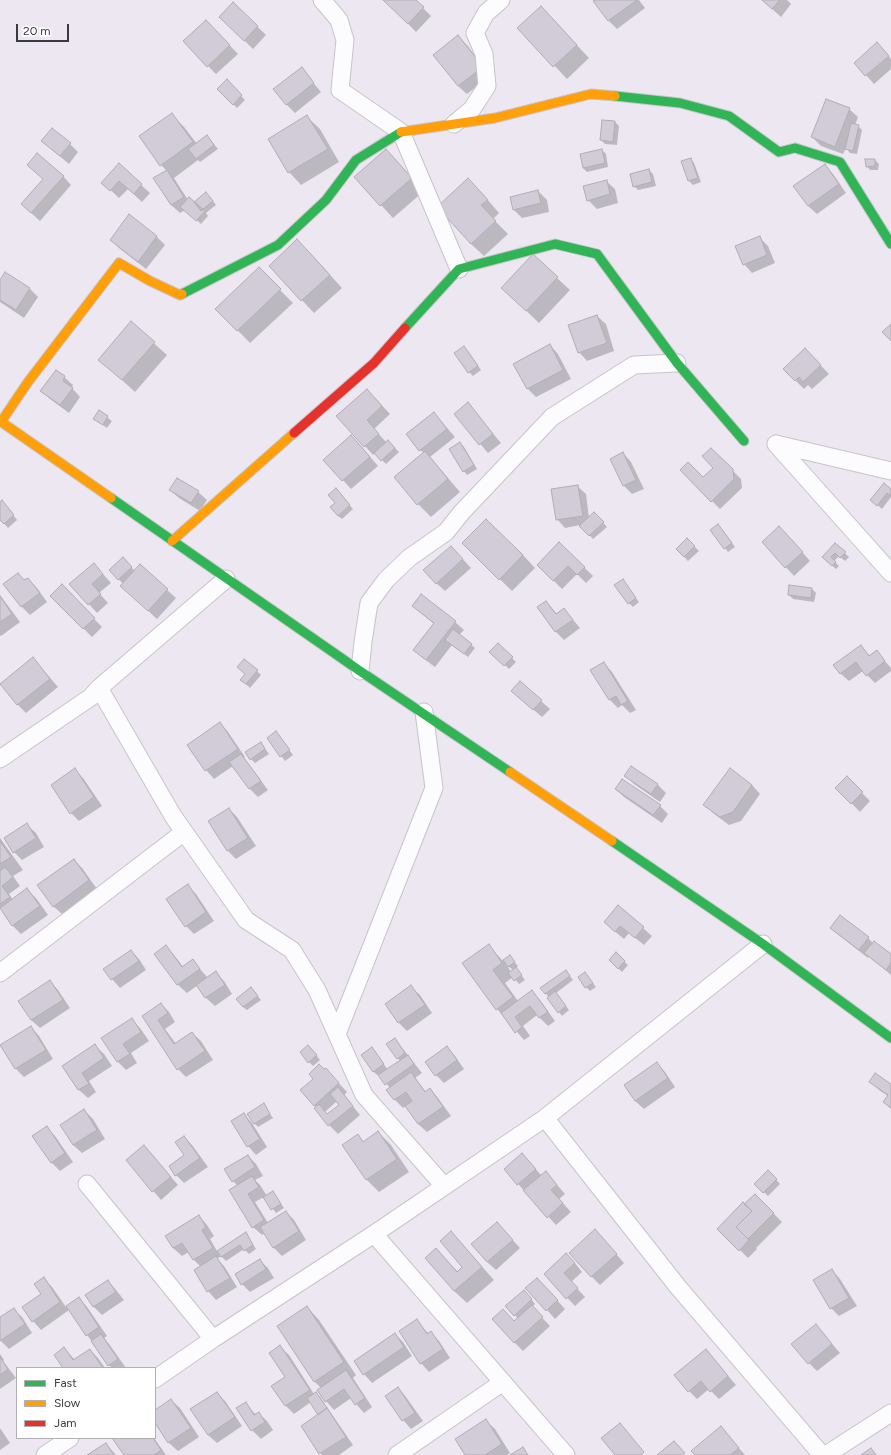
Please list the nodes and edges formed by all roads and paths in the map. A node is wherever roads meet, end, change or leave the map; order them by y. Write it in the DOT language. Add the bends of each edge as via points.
graph roads {
  1 [pos="322,0"];
  2 [pos="501,0"];
  3 [pos="454,124"];
  4 [pos="400,132"];
  5 [pos="891,244"];
  6 [pos="459,269"];
  7 [pos="677,364"];
  8 [pos="1,422"];
  9 [pos="744,441"];
  10 [pos="891,471"];
  11 [pos="172,541"];
  12 [pos="891,573"];
  13 [pos="226,579"];
  14 [pos="360,671"];
  15 [pos="99,688"];
  16 [pos="424,712"];
  17 [pos="0,759"];
  18 [pos="184,832"];
  19 [pos="763,944"];
  20 [pos="0,973"];
  21 [pos="336,1034"];
  22 [pos="891,1038"];
  23 [pos="545,1118"];
  24 [pos="87,1184"];
  25 [pos="444,1186"];
  26 [pos="374,1234"];
  27 [pos="213,1339"];
  28 [pos="156,1378"];
  29 [pos="503,1382"];
  30 [pos="891,1413"];
  31 [pos="69,1439"];
  32 [pos="45,1455"];
  33 [pos="397,1455"];
  34 [pos="566,1455"];
  35 [pos="822,1455"];
  36 [pos="826,1455"];
  1 -- 4 [label="street" via="339,20 345,40 340,90"];
  2 -- 3 [label="street" via="486,13 474,33 484,54 488,86 472,109"];
  3 -- 4 [label="street"];
  3 -- 5 [label="street" via="495,118 591,94 680,103 729,116 779,152 795,148 840,162"];
  4 -- 6 [label="street"];
  4 -- 8 [label="street" via="356,160 326,200 278,245 180,294 150,281 119,263 28,382"];
  6 -- 7 [label="street" via="555,244 597,254"];
  6 -- 11 [label="street" via="374,363"];
  7 -- 9 [label="street"];
  7 -- 14 [label="street" via="634,365 552,417 446,532 409,558 386,580 369,603"];
  8 -- 11 [label="street"];
  10 -- 12 [label="street" via="776,444"];
  11 -- 13 [label="street"];
  13 -- 14 [label="street"];
  13 -- 15 [label="street"];
  14 -- 16 [label="street"];
  15 -- 17 [label="street" via="87,700"];
  15 -- 18 [label="street"];
  16 -- 19 [label="street"];
  16 -- 21 [label="street" via="434,788"];
  18 -- 20 [label="street"];
  18 -- 21 [label="street" via="246,920 292,950 317,990"];
  19 -- 22 [label="street"];
  19 -- 23 [label="street"];
  21 -- 25 [label="street" via="364,1095"];
  23 -- 25 [label="street"];
  23 -- 35 [label="street" via="678,1287"];
  24 -- 27 [label="street"];
  25 -- 26 [label="street"];
  26 -- 27 [label="street"];
  26 -- 29 [label="street"];
  27 -- 28 [label="street"];
  29 -- 33 [label="street"];
  29 -- 34 [label="street"];
  30 -- 36 [label="street"];
  31 -- 32 [label="street"];
}
